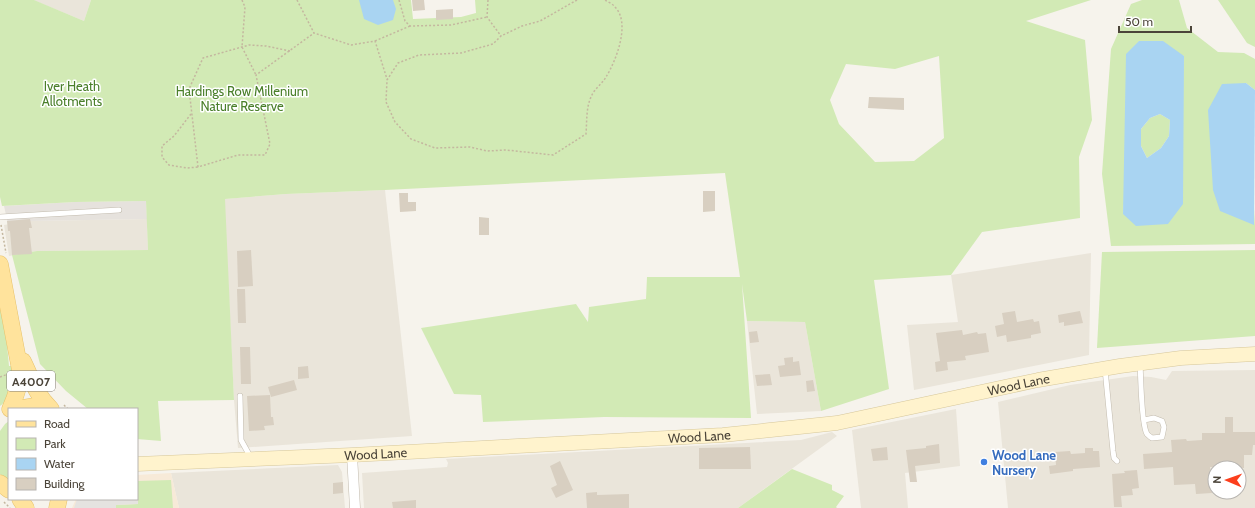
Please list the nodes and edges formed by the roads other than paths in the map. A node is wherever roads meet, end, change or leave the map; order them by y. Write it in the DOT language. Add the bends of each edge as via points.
graph roads {
  1 [pos="119,210"];
  2 [pos="0,217"];
  3 [pos="0,264"];
  4 [pos="16,349"];
  5 [pos="1255,354"];
  6 [pos="1140,363"];
  7 [pos="1105,368"];
  8 [pos="240,396"];
  9 [pos="10,408"];
  10 [pos="26,408"];
  11 [pos="43,408"];
  12 [pos="50,408"];
  13 [pos="1144,420"];
  14 [pos="352,455"];
  15 [pos="252,459"];
  16 [pos="1117,461"];
  17 [pos="138,464"];
  18 [pos="355,508"];
  1 -- 2 [label="lane"];
  3 -- 4 [label="main road, A4007"];
  4 -- 9 [label="main road, A4007" via="20,382"];
  4 -- 12 [label="main road, A4007" via="36,391"];
  5 -- 6 [label="street, Wood Lane"];
  6 -- 7 [label="street, Wood Lane"];
  6 -- 13 [label="lane"];
  7 -- 14 [label="street, Wood Lane" via="837,423 715,436"];
  7 -- 16 [label="lane" via="1113,451"];
  8 -- 15 [label="lane" via="241,440"];
  10 -- 11 [label="main road"];
  13 -- 13 [label="lane" via="1148,435 1155,438 1162,436 1162,421 1154,418"];
  14 -- 15 [label="street, Wood Lane"];
  14 -- 18 [label="street"];
  15 -- 17 [label="street, Wood Lane"];
}
